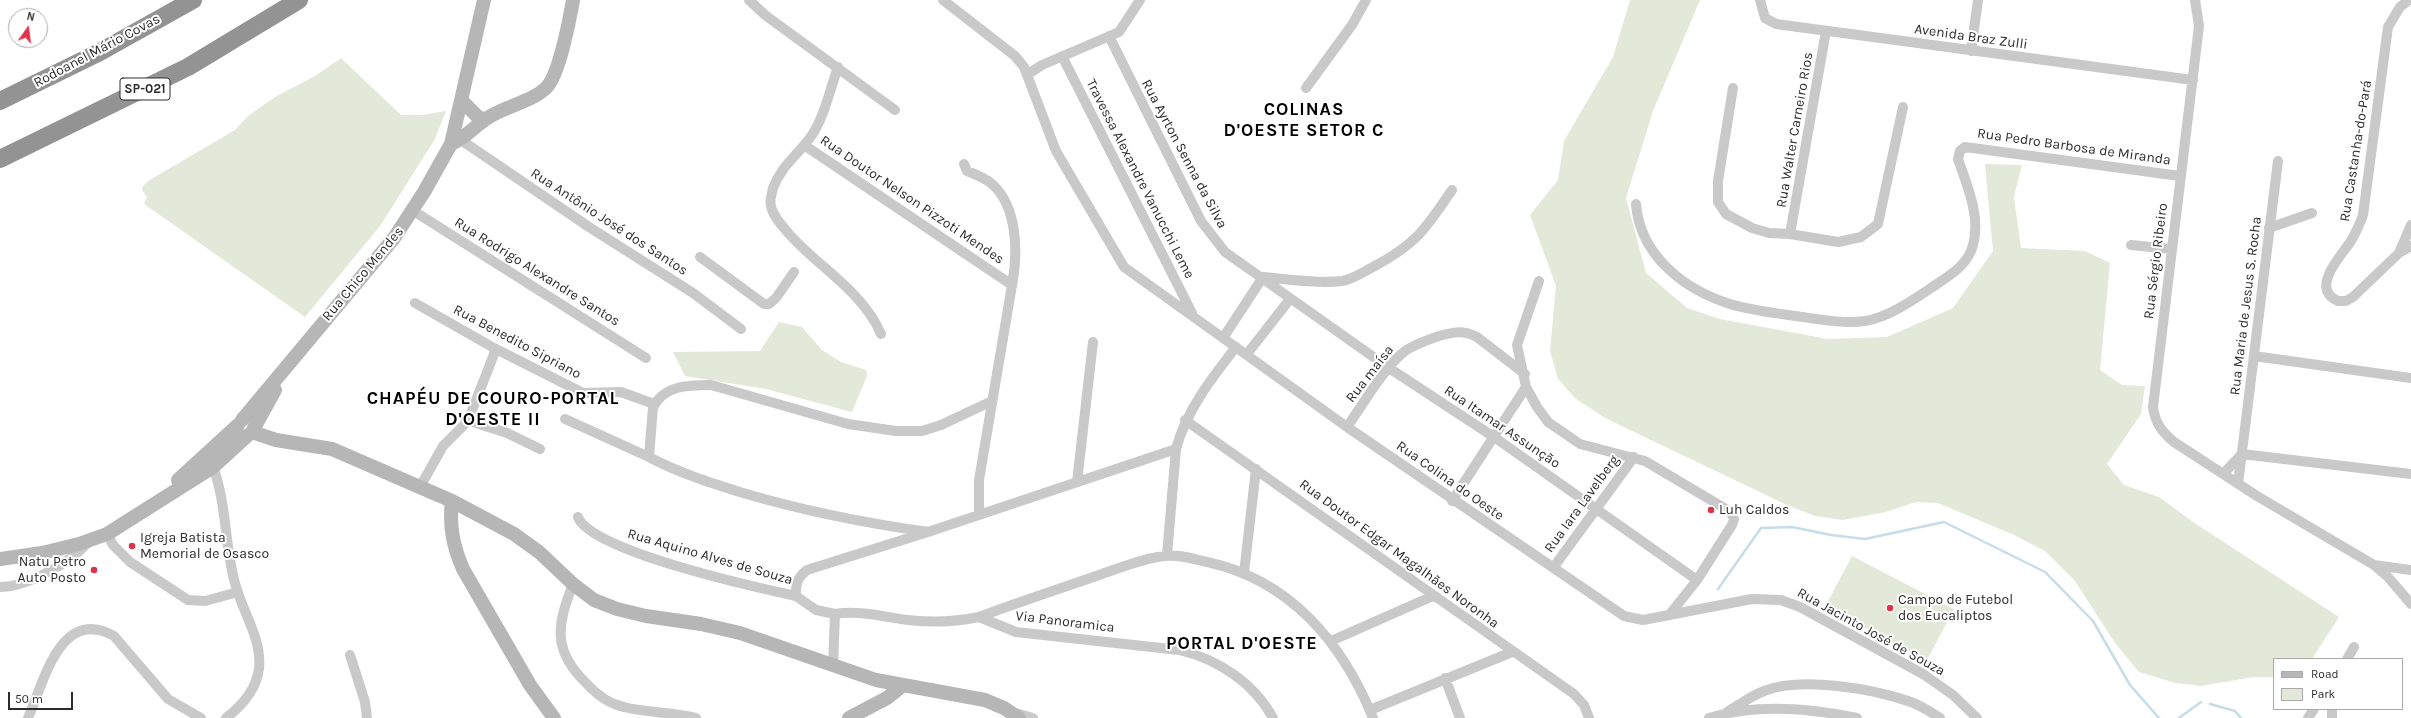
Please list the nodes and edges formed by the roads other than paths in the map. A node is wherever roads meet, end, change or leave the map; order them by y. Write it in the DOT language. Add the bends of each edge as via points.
graph roads {
  1 [pos="193,0"];
  2 [pos="484,0"];
  3 [pos="573,0"];
  4 [pos="749,0"];
  5 [pos="944,0"];
  6 [pos="1140,0"];
  7 [pos="1366,0"];
  8 [pos="1760,0"];
  9 [pos="1978,0"];
  10 [pos="2195,0"];
  11 [pos="2409,0"];
  12 [pos="288,3"];
  13 [pos="1826,30"];
  14 [pos="1109,36"];
  15 [pos="1971,51"];
  16 [pos="1062,56"];
  17 [pos="838,67"];
  18 [pos="1028,74"];
  19 [pos="2193,80"];
  20 [pos="1306,88"];
  21 [pos="1733,88"];
  22 [pos="0,101"];
  23 [pos="462,101"];
  24 [pos="1903,107"];
  25 [pos="895,110"];
  26 [pos="486,119"];
  27 [pos="456,142"];
  28 [pos="804,145"];
  29 [pos="0,159"];
  30 [pos="2278,161"];
  31 [pos="964,164"];
  32 [pos="2180,176"];
  33 [pos="1452,190"];
  34 [pos="1636,204"];
  35 [pos="412,210"];
  36 [pos="2312,213"];
  37 [pos="2411,225"];
  38 [pos="2269,228"];
  39 [pos="1790,234"];
  40 [pos="2131,245"];
  41 [pos="2411,246"];
  42 [pos="2171,249"];
  43 [pos="2399,253"];
  44 [pos="700,257"];
  45 [pos="794,272"];
  46 [pos="1263,278"];
  47 [pos="1539,281"];
  48 [pos="1012,285"];
  49 [pos="1290,298"];
  50 [pos="415,303"];
  51 [pos="1193,315"];
  52 [pos="741,329"];
  53 [pos="881,334"];
  54 [pos="1223,338"];
  55 [pos="1093,342"];
  56 [pos="1236,348"];
  57 [pos="496,349"];
  58 [pos="1247,354"];
  59 [pos="2254,356"];
  60 [pos="646,358"];
  61 [pos="1389,368"];
  62 [pos="1525,374"];
  63 [pos="2411,378"];
  64 [pos="1526,387"];
  65 [pos="992,401"];
  66 [pos="654,404"];
  67 [pos="566,419"];
  68 [pos="467,420"];
  69 [pos="1185,420"];
  70 [pos="1347,427"];
  71 [pos="247,428"];
  72 [pos="1494,437"];
  73 [pos="540,449"];
  74 [pos="1176,450"];
  75 [pos="2242,454"];
  76 [pos="1634,457"];
  77 [pos="649,458"];
  78 [pos="213,467"];
  79 [pos="1256,469"];
  80 [pos="2223,474"];
  81 [pos="2411,474"];
  82 [pos="1077,482"];
  83 [pos="2238,484"];
  84 [pos="420,487"];
  85 [pos="158,500"];
  86 [pos="452,501"];
  87 [pos="1452,501"];
  88 [pos="1596,508"];
  89 [pos="979,514"];
  90 [pos="578,517"];
  91 [pos="928,532"];
  92 [pos="106,534"];
  93 [pos="89,541"];
  94 [pos="1167,555"];
  95 [pos="0,559"];
  96 [pos="2374,565"];
  97 [pos="1552,568"];
  98 [pos="2411,570"];
  99 [pos="1244,573"];
  100 [pos="1697,580"];
  101 [pos="573,584"];
  102 [pos="2,588"];
  103 [pos="238,592"];
  104 [pos="796,596"];
  105 [pos="1433,596"];
  106 [pos="2411,604"];
  107 [pos="834,614"];
  108 [pos="1670,614"];
  109 [pos="979,617"];
  110 [pos="1331,641"];
  111 [pos="2354,647"];
  112 [pos="1512,652"];
  113 [pos="350,655"];
  114 [pos="2348,658"];
  115 [pos="833,666"];
  116 [pos="1445,678"];
  117 [pos="902,686"];
  118 [pos="1727,712"];
  119 [pos="1372,714"];
  120 [pos="1015,715"];
  121 [pos="28,718"];
  122 [pos="201,718"];
  123 [pos="226,718"];
  124 [pos="367,718"];
  125 [pos="554,718"];
  126 [pos="696,718"];
  127 [pos="848,718"];
  128 [pos="1033,718"];
  129 [pos="1273,718"];
  130 [pos="1460,718"];
  131 [pos="1589,718"];
  132 [pos="1709,718"];
  133 [pos="1857,718"];
  134 [pos="1940,718"];
  135 [pos="1977,718"];
  1 -- 22 [label="highway, Rodoanel Mário Covas" via="100,52"];
  2 -- 23 [label="main road, Rua Chico Mendes"];
  3 -- 26 [label="main road, Rua Chico Mendes" via="555,72 546,87"];
  4 -- 17 [label="street"];
  5 -- 18 [label="street" via="1015,56"];
  6 -- 14 [label="street" via="1119,32"];
  7 -- 20 [label="street" via="1352,25"];
  8 -- 13 [label="street, Avenida Braz Zulli" via="1761,10 1769,21"];
  9 -- 15 [label="street"];
  10 -- 19 [label="street, Rua Sérgio Ribeiro" via="2199,26"];
  11 -- 43 [label="street, Rua Castanha-do-Pará" via="2392,18 2386,34 2363,215 2358,230 2329,273 2327,285 2330,293 2338,301 2354,297"];
  12 -- 29 [label="highway, SP-021" via="188,67"];
  13 -- 15 [label="street, Avenida Braz Zulli"];
  13 -- 39 [label="street, Rua Walter Carneiro Rios"];
  14 -- 16 [label="street"];
  14 -- 46 [label="street, Rua Ayrton Senna da Silva" via="1211,237 1225,252"];
  15 -- 19 [label="street, Avenida Braz Zulli"];
  16 -- 18 [label="street"];
  16 -- 51 [label="street, Travessa Alexandre Vanucchi Leme"];
  17 -- 25 [label="street"];
  17 -- 28 [label="street" via="818,124"];
  18 -- 51 [label="street, Rua Colina do Oeste" via="1056,151 1117,257 1133,274"];
  19 -- 32 [label="street, Rua Sérgio Ribeiro"];
  21 -- 39 [label="street" via="1718,181 1718,202 1726,214 1752,228 1769,233"];
  23 -- 26 [label="main road" via="479,118"];
  23 -- 27 [label="main road, Rua Chico Mendes" via="453,129"];
  24 -- 39 [label="street" via="1878,224 1861,236 1838,242"];
  26 -- 27 [label="main road, Rua Chico Mendes"];
  27 -- 35 [label="main road, Rua Chico Mendes"];
  27 -- 52 [label="street, Rua Antônio José dos Santos" via="693,293"];
  28 -- 48 [label="street, Rua Doutor Nelson Pizzoti Mendes"];
  28 -- 53 [label="street, Rua Doutor Nelson Pizzoti Mendes" via="785,165 776,181 771,206 776,217 795,240 869,312"];
  30 -- 38 [label="street, Rua Maria de Jesus S. Rocha"];
  31 -- 48 [label="street" via="967,171 991,183 1004,200 1015,241 1016,260"];
  32 -- 34 [label="street, Rua Pedro Barbosa de Miranda" via="1965,147 1960,151 1958,159 1975,220 1973,246 1968,256 1962,266 1921,295 1882,316 1865,320 1835,320 1779,313 1731,304 1714,298 1674,275 1661,263 1640,230"];
  32 -- 42 [label="street, Rua Sérgio Ribeiro"];
  33 -- 46 [label="street" via="1413,243 1358,275 1344,281 1331,282"];
  35 -- 60 [label="street, Rua Rodrigo Alexandre Santos"];
  35 -- 71 [label="main road, Rua Chico Mendes" via="394,238 293,357"];
  36 -- 38 [label="street"];
  37 -- 43 [label="street"];
  38 -- 59 [label="street, Rua Maria de Jesus S. Rocha"];
  40 -- 42 [label="street"];
  41 -- 43 [label="street"];
  42 -- 80 [label="street, Rua Sérgio Ribeiro" via="2153,407 2154,417 2163,433"];
  44 -- 45 [label="street" via="764,304 769,304 776,298"];
  46 -- 49 [label="street, Rua Ayrton Senna da Silva"];
  46 -- 54 [label="street"];
  47 -- 62 [label="street" via="1517,345"];
  48 -- 65 [label="street"];
  49 -- 58 [label="street"];
  49 -- 61 [label="street, Rua Itamar Assunção"];
  50 -- 57 [label="street, Rua Benedito Sipriano"];
  51 -- 54 [label="street, Rua Colina do Oeste"];
  54 -- 56 [label="street, Rua Colina do Oeste"];
  55 -- 82 [label="street"];
  56 -- 58 [label="street, Rua Colina do Oeste"];
  56 -- 69 [label="street"];
  57 -- 66 [label="street, Rua Benedito Sipriano" via="583,393 621,392"];
  57 -- 68 [label="street"];
  58 -- 70 [label="street, Rua Colina do Oeste"];
  59 -- 63 [label="street"];
  59 -- 75 [label="street, Rua Maria de Jesus S. Rocha"];
  61 -- 62 [label="street, Rua maísa" via="1404,352 1420,343 1455,331 1478,337"];
  61 -- 70 [label="street, Rua maísa"];
  61 -- 72 [label="street, Rua Itamar Assunção"];
  62 -- 64 [label="street"];
  64 -- 72 [label="street"];
  64 -- 76 [label="street" via="1544,417 1563,433 1580,444"];
  65 -- 66 [label="street" via="922,431 896,431 848,424 711,385 676,388 665,392"];
  65 -- 89 [label="street" via="979,480"];
  66 -- 77 [label="street"];
  67 -- 77 [label="street"];
  68 -- 73 [label="street" via="507,433"];
  68 -- 84 [label="street" via="443,446"];
  69 -- 74 [label="street"];
  69 -- 79 [label="street, Rua Doutor Edgar Magalhães Noronha"];
  70 -- 87 [label="street, Rua Colina do Oeste"];
  71 -- 78 [label="main road"];
  71 -- 84 [label="main road" via="276,440 332,450"];
  71 -- 85 [label="main road"];
  72 -- 87 [label="street"];
  72 -- 88 [label="street, Rua Itamar Assunção"];
  74 -- 82 [label="street"];
  74 -- 94 [label="street"];
  75 -- 80 [label="street"];
  75 -- 81 [label="street"];
  75 -- 83 [label="street, Rua Maria de Jesus S. Rocha"];
  76 -- 88 [label="street, Rua Iara Lavelberg"];
  76 -- 100 [label="street" via="1659,468 1731,512 1734,519 1732,525"];
  77 -- 91 [label="street" via="709,482 777,502 830,516"];
  78 -- 85 [label="main road"];
  78 -- 103 [label="street" via="221,495 230,558"];
  79 -- 99 [label="street"];
  79 -- 105 [label="street, Rua Doutor Edgar Magalhães Noronha"];
  80 -- 83 [label="street, Rua Sérgio Ribeiro"];
  82 -- 89 [label="street"];
  83 -- 96 [label="street, Rua Sérgio Ribeiro"];
  84 -- 86 [label="main road"];
  85 -- 92 [label="main road"];
  86 -- 101 [label="main road" via="514,534 539,552"];
  86 -- 125 [label="main road" via="451,533 454,549 463,569 530,685"];
  87 -- 97 [label="street, Rua Colina do Oeste"];
  88 -- 97 [label="street, Rua Iara Lavelberg"];
  88 -- 100 [label="street, Rua Itamar Assunção"];
  89 -- 91 [label="street"];
  90 -- 104 [label="street, Rua Aquino Alves de Souza" via="586,528 629,551 728,580"];
  91 -- 104 [label="street" via="807,570 797,582"];
  92 -- 93 [label="main road"];
  92 -- 103 [label="street" via="130,562 188,600 206,601"];
  93 -- 95 [label="main road" via="42,553"];
  93 -- 102 [label="street" via="79,553 57,567"];
  94 -- 99 [label="street" via="1211,562"];
  94 -- 109 [label="street" via="1139,562"];
  96 -- 98 [label="street"];
  96 -- 106 [label="street"];
  97 -- 108 [label="street, Rua Colina do Oeste" via="1624,616 1642,620"];
  99 -- 110 [label="street" via="1284,595"];
  100 -- 108 [label="street"];
  101 -- 115 [label="main road" via="594,600 617,609 740,633"];
  101 -- 126 [label="street" via="564,607 560,628 561,645 566,660 575,673 607,700 622,707"];
  103 -- 123 [label="street" via="256,641 259,667 251,693 238,709"];
  104 -- 107 [label="street" via="816,610"];
  105 -- 110 [label="street"];
  105 -- 112 [label="street, Rua Doutor Edgar Magalhães Noronha"];
  107 -- 109 [label="street" via="852,613 934,622"];
  107 -- 115 [label="street"];
  108 -- 135 [label="street, Rua Jacinto José de Souza" via="1752,600 1770,599 1794,604 1923,674 1952,695"];
  109 -- 129 [label="street, Via Panoramica" via="1016,632 1197,654 1234,674 1258,697"];
  110 -- 119 [label="street" via="1343,658"];
  111 -- 114 [label="street"];
  112 -- 116 [label="street"];
  112 -- 131 [label="street, Rua Doutor Edgar Magalhães Noronha" via="1574,694 1584,705"];
  113 -- 124 [label="street" via="365,702"];
  115 -- 117 [label="main road"];
  116 -- 119 [label="street"];
  116 -- 130 [label="street"];
  117 -- 120 [label="main road" via="985,700"];
  117 -- 127 [label="main road" via="887,698"];
  118 -- 132 [label="street"];
  118 -- 133 [label="street" via="1765,708 1805,710"];
  118 -- 134 [label="street" via="1764,691 1798,684 1818,684 1895,697 1912,702"];
  120 -- 128 [label="street"];
  121 -- 122 [label="street" via="57,651 64,641 82,630 94,629 114,636 168,698"];
}
